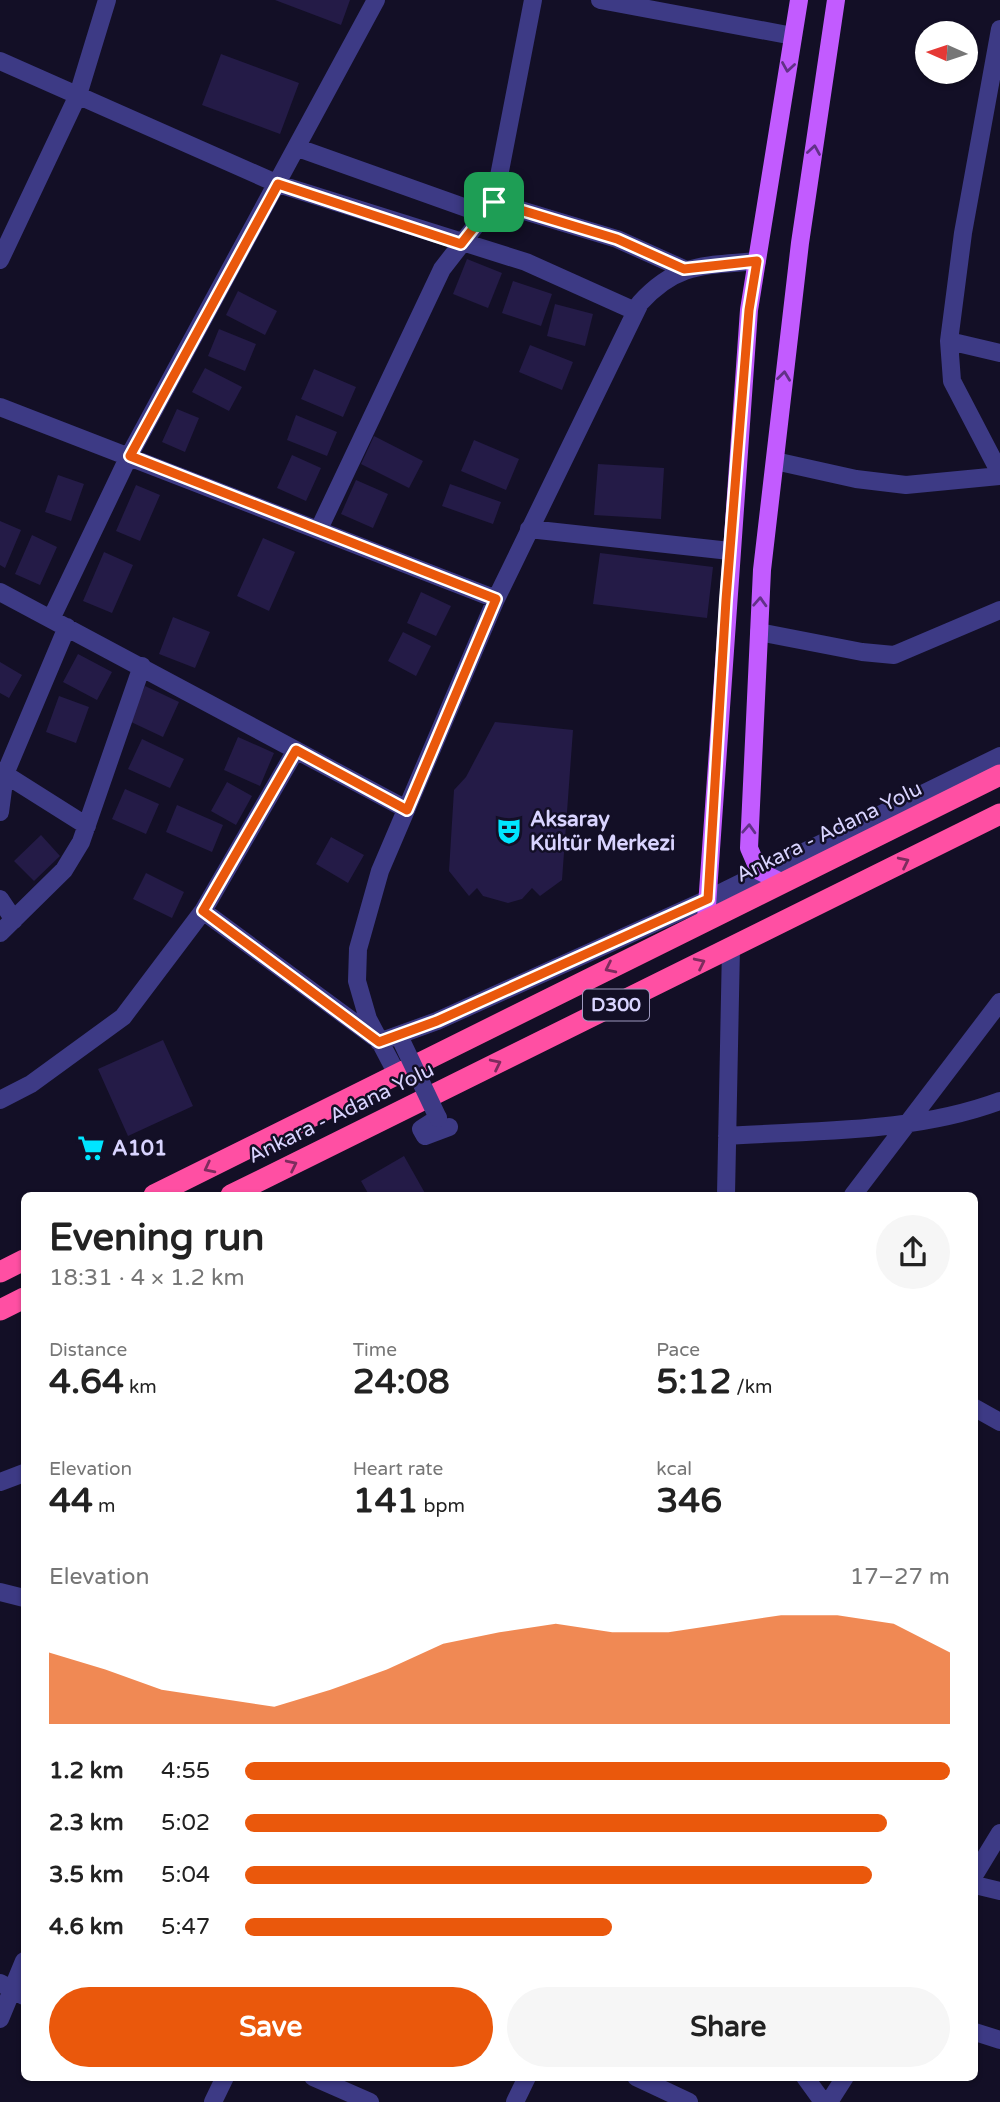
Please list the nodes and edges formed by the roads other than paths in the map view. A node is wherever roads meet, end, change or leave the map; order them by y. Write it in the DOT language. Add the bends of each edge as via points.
graph roads {
  1 [pos="107,0"];
  2 [pos="376,0"];
  3 [pos="533,0"];
  4 [pos="600,0"];
  5 [pos="799,0"];
  6 [pos="836,0"];
  7 [pos="1000,29"];
  8 [pos="793,36"];
  9 [pos="0,61"];
  10 [pos="78,95"];
  11 [pos="298,148"];
  12 [pos="278,184"];
  13 [pos="490,209"];
  14 [pos="461,244"];
  15 [pos="0,260"];
  16 [pos="757,261"];
  17 [pos="684,269"];
  18 [pos="635,311"];
  19 [pos="949,341"];
  20 [pos="1000,353"];
  21 [pos="0,407"];
  22 [pos="130,456"];
  23 [pos="775,461"];
  24 [pos="1000,475"];
  25 [pos="319,529"];
  26 [pos="529,529"];
  27 [pos="730,551"];
  28 [pos="0,592"];
  29 [pos="496,599"];
  30 [pos="1000,610"];
  31 [pos="59,623"];
  32 [pos="759,632"];
  33 [pos="142,666"];
  34 [pos="296,750"];
  35 [pos="1000,757"];
  36 [pos="3,772"];
  37 [pos="1000,775"];
  38 [pos="407,810"];
  39 [pos="0,812"];
  40 [pos="1000,814"];
  41 [pos="87,826"];
  42 [pos="759,872"];
  43 [pos="780,883"];
  44 [pos="708,899"];
  45 [pos="0,900"];
  46 [pos="203,911"];
  47 [pos="14,920"];
  48 [pos="706,920"];
  49 [pos="0,933"];
  50 [pos="731,947"];
  51 [pos="1000,1003"];
  52 [pos="437,1021"];
  53 [pos="378,1040"];
  54 [pos="397,1074"];
  55 [pos="0,1100"];
  56 [pos="1000,1101"];
  57 [pos="444,1123"];
  58 [pos="908,1123"];
  59 [pos="727,1136"];
  60 [pos="160,1192"];
  61 [pos="241,1192"];
  62 [pos="726,1192"];
  63 [pos="855,1192"];
  64 [pos="21,1262"];
  65 [pos="0,1272"];
  66 [pos="21,1300"];
  67 [pos="0,1310"];
  68 [pos="978,1410"];
  69 [pos="1000,1422"];
  70 [pos="21,1474"];
  71 [pos="0,1482"];
  72 [pos="0,1592"];
  73 [pos="21,1597"];
  74 [pos="1000,1833"];
  75 [pos="978,1869"];
  76 [pos="978,1886"];
  77 [pos="1000,1891"];
  78 [pos="21,1968"];
  79 [pos="12,1990"];
  80 [pos="0,2019"];
  81 [pos="978,2033"];
  82 [pos="1000,2040"];
  83 [pos="223,2081"];
  84 [pos="322,2081"];
  85 [pos="525,2081"];
  86 [pos="644,2081"];
  87 [pos="808,2081"];
  88 [pos="842,2081"];
  89 [pos="213,2102"];
  90 [pos="370,2102"];
  91 [pos="514,2102"];
  92 [pos="689,2102"];
  93 [pos="822,2102"];
  94 [pos="829,2102"];
  1 -- 10 [label="street"];
  2 -- 11 [label="street"];
  3 -- 13 [label="street"];
  4 -- 8 [label="street"];
  5 -- 8 [label="main road"];
  23 -- 6 [label="main road, one-way" via="800,243"];
  7 -- 19 [label="street" via="963,233"];
  8 -- 16 [label="main road, one-way"];
  9 -- 10 [label="street"];
  10 -- 12 [label="street"];
  10 -- 15 [label="street"];
  11 -- 12 [label="street"];
  11 -- 13 [label="street"];
  12 -- 14 [label="street"];
  12 -- 22 [label="street"];
  13 -- 14 [label="street"];
  13 -- 17 [label="street" via="617,239"];
  14 -- 18 [label="street" via="526,262"];
  14 -- 25 [label="street" via="442,269"];
  16 -- 17 [label="street"];
  16 -- 27 [label="main road"];
  17 -- 18 [label="street" via="658,283"];
  18 -- 26 [label="street"];
  19 -- 20 [label="street"];
  19 -- 24 [label="street" via="952,381"];
  21 -- 22 [label="street"];
  22 -- 25 [label="street"];
  22 -- 31 [label="street"];
  23 -- 24 [label="street" via="906,485"];
  32 -- 23 [label="main road, one-way"];
  25 -- 29 [label="street"];
  26 -- 27 [label="street"];
  26 -- 29 [label="street"];
  27 -- 44 [label="main road"];
  28 -- 31 [label="street"];
  29 -- 38 [label="street"];
  30 -- 32 [label="street" via="894,655"];
  31 -- 33 [label="street"];
  31 -- 36 [label="street"];
  42 -- 32 [label="main road, one-way" via="749,848"];
  33 -- 34 [label="street"];
  33 -- 41 [label="street"];
  34 -- 38 [label="street"];
  34 -- 46 [label="street"];
  35 -- 42 [label="street"];
  36 -- 39 [label="street"];
  36 -- 41 [label="street"];
  37 -- 43 [label="highway, Ankara - Adana Yolu / D300"];
  38 -- 53 [label="street" via="380,871 358,949 357,981"];
  50 -- 40 [label="highway, Ankara - Adana Yolu / D300, one-way"];
  41 -- 47 [label="street" via="64,870"];
  42 -- 43 [label="main road"];
  42 -- 44 [label="street"];
  43 -- 48 [label="highway, Ankara - Adana Yolu / D300"];
  44 -- 48 [label="main road"];
  44 -- 52 [label="street"];
  45 -- 47 [label="street"];
  46 -- 53 [label="street"];
  46 -- 55 [label="street" via="123,1017 31,1084"];
  47 -- 49 [label="street"];
  48 -- 54 [label="highway, Ankara - Adana Yolu / D300, one-way"];
  50 -- 59 [label="street"];
  61 -- 50 [label="highway, Ankara - Adana Yolu / D300, one-way"];
  51 -- 58 [label="street"];
  52 -- 53 [label="street"];
  52 -- 57 [label="street, bridge" via="437,1028 401,1040"];
  53 -- 54 [label="street"];
  54 -- 60 [label="highway, Ankara - Adana Yolu / D300, one-way"];
  56 -- 58 [label="street" via="966,1114"];
  58 -- 59 [label="street"];
  58 -- 63 [label="street"];
  59 -- 62 [label="street"];
  64 -- 65 [label="highway"];
  66 -- 67 [label="highway"];
  68 -- 69 [label="street"];
  70 -- 71 [label="street"];
  72 -- 73 [label="street"];
  74 -- 75 [label="street"];
  76 -- 77 [label="street"];
  78 -- 79 [label="street"];
  79 -- 80 [label="street"];
  81 -- 82 [label="street"];
  83 -- 89 [label="street"];
  84 -- 90 [label="street"];
  85 -- 91 [label="street"];
  86 -- 92 [label="street"];
  87 -- 93 [label="street"];
  88 -- 94 [label="street"];
}
